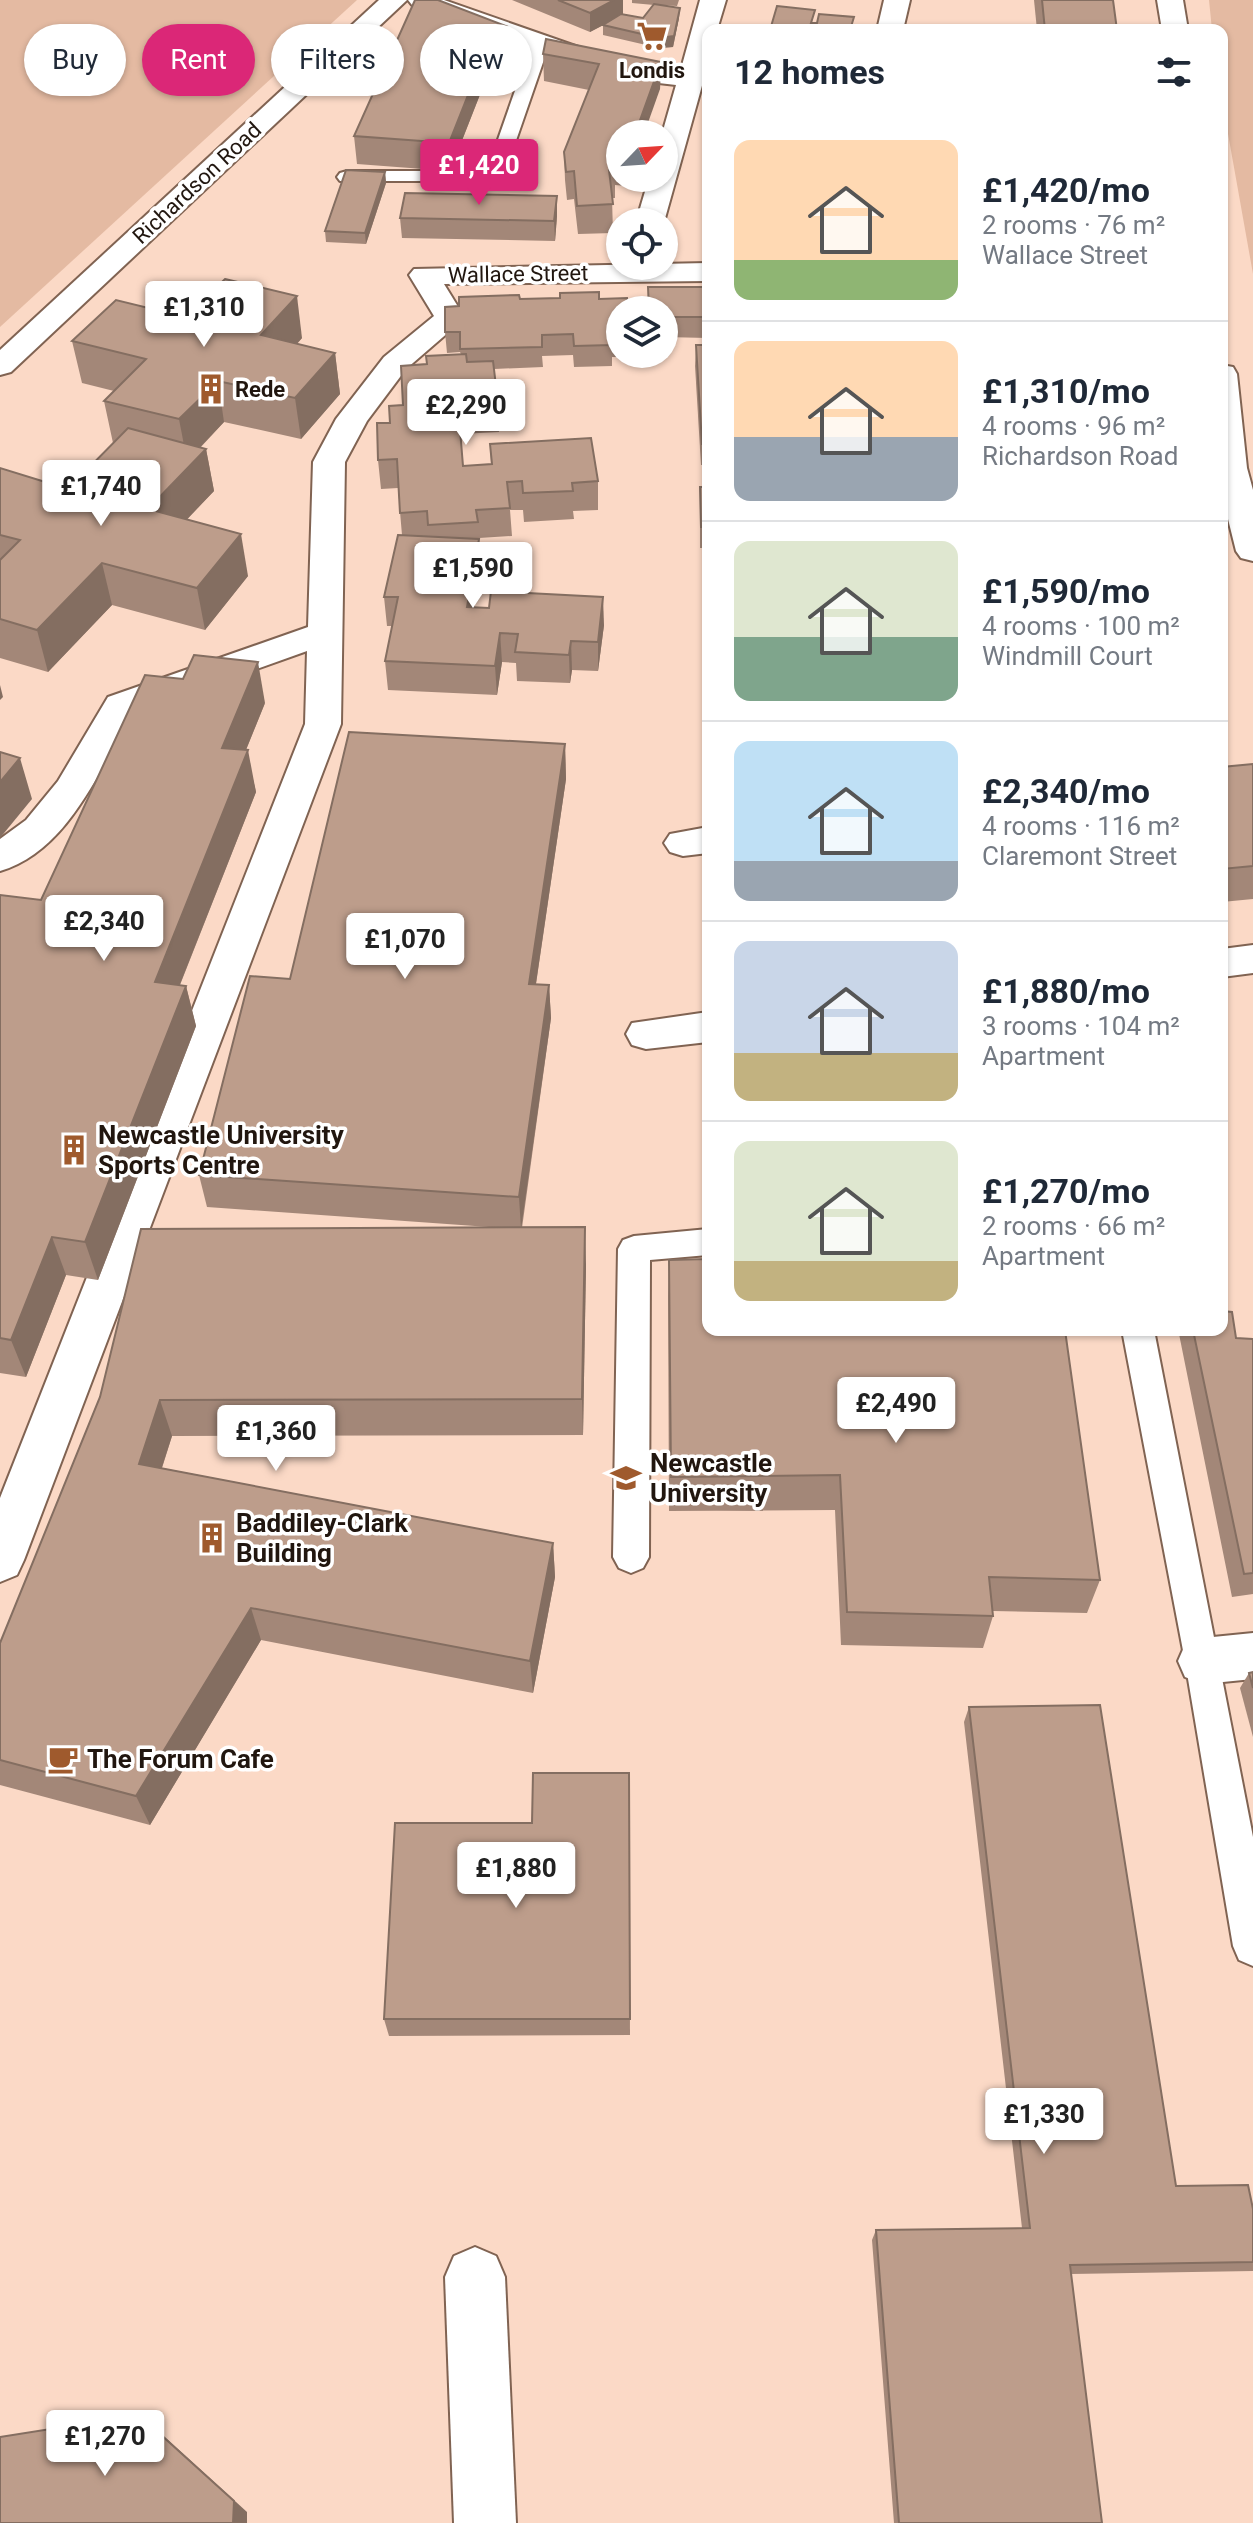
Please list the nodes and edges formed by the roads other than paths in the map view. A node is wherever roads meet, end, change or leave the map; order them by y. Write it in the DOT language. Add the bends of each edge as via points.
graph roads {
  1 [pos="394,0"];
  2 [pos="421,0"];
  3 [pos="713,0"];
  4 [pos="897,0"];
  5 [pos="1170,0"];
  6 [pos="706,24"];
  7 [pos="891,24"];
  8 [pos="1174,24"];
  9 [pos="702,39"];
  10 [pos="540,45"];
  11 [pos="691,78"];
  12 [pos="678,125"];
  13 [pos="347,177"];
  14 [pos="686,268"];
  15 [pos="0,366"];
  16 [pos="1228,437"];
  17 [pos="1253,551"];
  18 [pos="324,633"];
  19 [pos="0,858"];
  20 [pos="1253,959"];
  21 [pos="1228,962"];
  22 [pos="702,1028"];
  23 [pos="646,1034"];
  24 [pos="702,1243"];
  25 [pos="1139,1336"];
  26 [pos="631,1557"];
  27 [pos="0,1560"];
  28 [pos="1253,1656"];
  29 [pos="1203,1661"];
  30 [pos="1253,1946"];
  31 [pos="475,2277"];
  32 [pos="485,2523"];
  1 -- 15 [label="street, Richardson Road"];
  2 -- 10 [label="street"];
  3 -- 6 [label="street"];
  4 -- 7 [label="street"];
  5 -- 8 [label="street"];
  9 -- 11 [label="street"];
  10 -- 11 [label="street" via="624,72"];
  10 -- 13 [label="lane" via="495,177"];
  11 -- 12 [label="street"];
  14 -- 18 [label="street, Wallace Street" via="424,275 450,318 395,363 352,419 329,462"];
  16 -- 17 [label="street"];
  18 -- 19 [label="street" via="121,705 73,788 39,829"];
  18 -- 27 [label="street" via="323,724"];
  20 -- 21 [label="street"];
  22 -- 23 [label="street"];
  24 -- 26 [label="lane" via="634,1249"];
  25 -- 29 [label="lane"];
  28 -- 29 [label="street"];
  29 -- 30 [label="lane"];
  31 -- 32 [label="street"];
}
